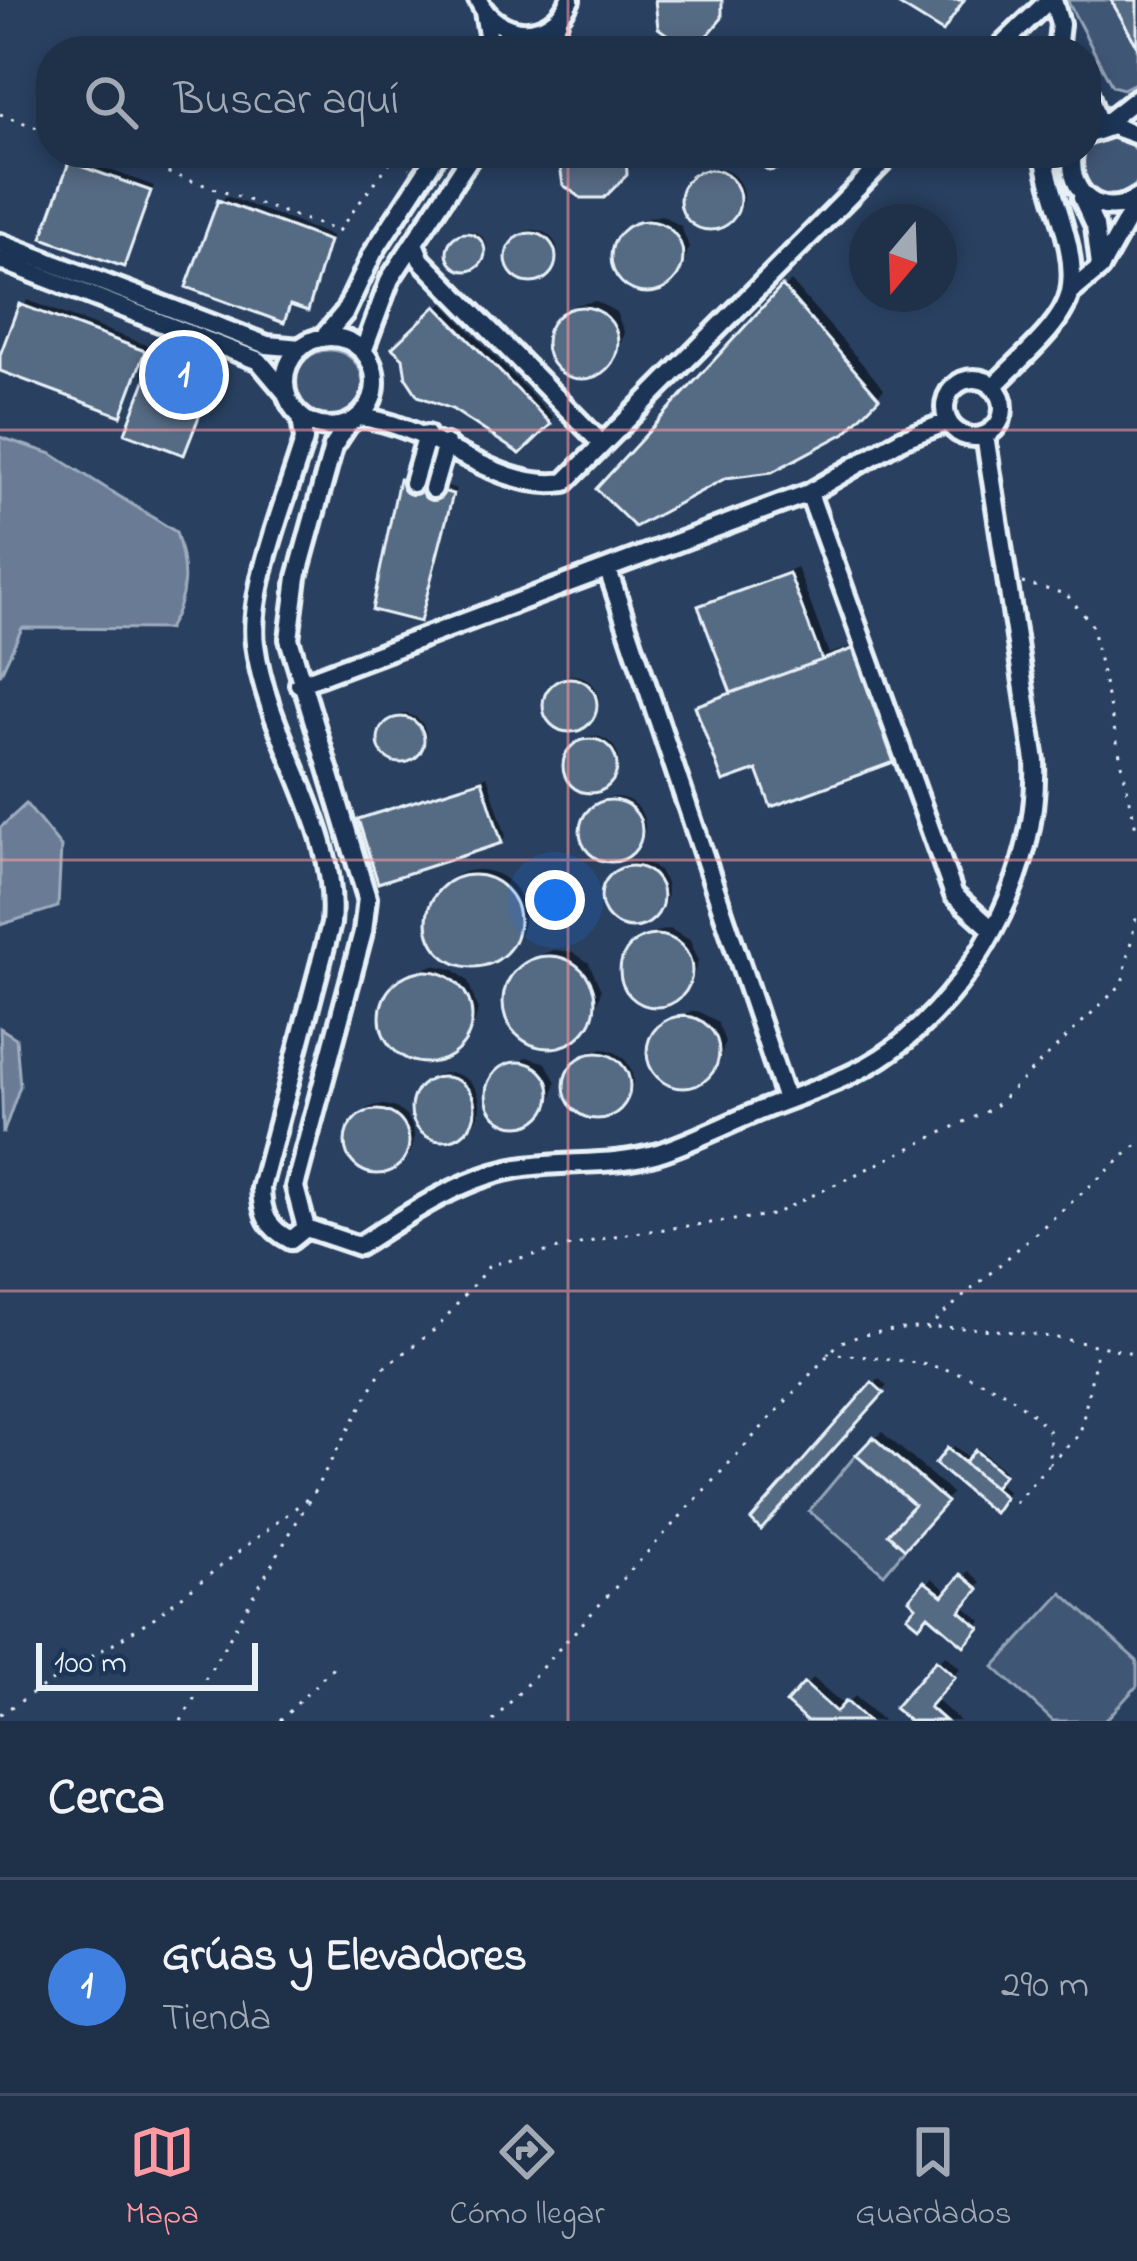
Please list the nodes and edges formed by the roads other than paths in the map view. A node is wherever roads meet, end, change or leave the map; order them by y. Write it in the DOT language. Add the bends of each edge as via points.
graph roads {
  1 [pos="1051,0"];
  2 [pos="570,2"];
  3 [pos="480,6"];
  4 [pos="1060,24"];
  5 [pos="487,36"];
  6 [pos="548,36"];
  7 [pos="1012,36"];
  8 [pos="1059,36"];
  9 [pos="1065,36"];
  10 [pos="1137,98"];
  11 [pos="1101,125"];
  12 [pos="1101,129"];
  13 [pos="1137,135"];
  14 [pos="428,168"];
  15 [pos="463,168"];
  16 [pos="877,168"];
  17 [pos="1047,168"];
  18 [pos="1070,168"];
  19 [pos="1079,192"];
  20 [pos="1137,200"];
  21 [pos="0,243"];
  22 [pos="414,243"];
  23 [pos="0,260"];
  24 [pos="1100,268"];
  25 [pos="1070,293"];
  26 [pos="323,338"];
  27 [pos="301,348"];
  28 [pos="363,352"];
  29 [pos="993,387"];
  30 [pos="286,392"];
  31 [pos="301,417"];
  32 [pos="354,420"];
  33 [pos="948,422"];
  34 [pos="427,435"];
  35 [pos="985,435"];
  36 [pos="599,441"];
  37 [pos="446,444"];
  38 [pos="413,483"];
  39 [pos="433,488"];
  40 [pos="809,493"];
  41 [pos="267,568"];
  42 [pos="608,570"];
  43 [pos="297,577"];
  44 [pos="299,684"];
  45 [pos="992,929"];
  46 [pos="786,1100"];
  47 [pos="306,1228"];
  1 -- 4 [label="street"];
  1 -- 7 [label="street"];
  2 -- 3 [label="street" via="557,20 527,33 495,23"];
  2 -- 6 [label="street"];
  3 -- 5 [label="street"];
  4 -- 8 [label="street"];
  4 -- 9 [label="street"];
  10 -- 11 [label="street"];
  12 -- 13 [label="street"];
  14 -- 26 [label="street"];
  15 -- 22 [label="street"];
  16 -- 36 [label="street"];
  17 -- 25 [label="street"];
  18 -- 19 [label="street"];
  19 -- 20 [label="street" via="1102,207"];
  19 -- 24 [label="street" via="1096,226"];
  20 -- 24 [label="street"];
  21 -- 27 [label="street" via="267,345"];
  22 -- 28 [label="street" via="390,279"];
  22 -- 36 [label="street" via="421,260"];
  23 -- 30 [label="street" via="259,362"];
  24 -- 25 [label="street"];
  25 -- 29 [label="street"];
  26 -- 27 [label="street"];
  26 -- 28 [label="street"];
  27 -- 30 [label="street" via="287,368"];
  28 -- 32 [label="street" via="374,393"];
  29 -- 33 [label="street" via="977,380 953,388"];
  29 -- 35 [label="street" via="1002,414"];
  30 -- 31 [label="street"];
  31 -- 32 [label="street" via="324,427"];
  31 -- 41 [label="street" via="304,440"];
  32 -- 34 [label="street" via="393,420"];
  32 -- 43 [label="street" via="333,447"];
  33 -- 35 [label="street" via="968,437"];
  33 -- 40 [label="street"];
  34 -- 37 [label="street"];
  34 -- 38 [label="street"];
  35 -- 45 [label="street" via="1037,806 1028,854"];
  36 -- 37 [label="street" via="565,482 542,486"];
  37 -- 39 [label="street"];
  40 -- 42 [label="street"];
  40 -- 45 [label="street" via="954,895"];
  41 -- 43 [label="street"];
  41 -- 47 [label="street" via="254,640 264,690 334,887 261,1188 272,1230 290,1240"];
  42 -- 44 [label="street"];
  42 -- 46 [label="street"];
  43 -- 44 [label="street" via="289,639"];
  44 -- 47 [label="street" via="367,898 296,1187"];
  45 -- 46 [label="street" via="952,992 903,1041 846,1079"];
  46 -- 47 [label="street" via="656,1153 510,1170 425,1204 359,1246"];
}
